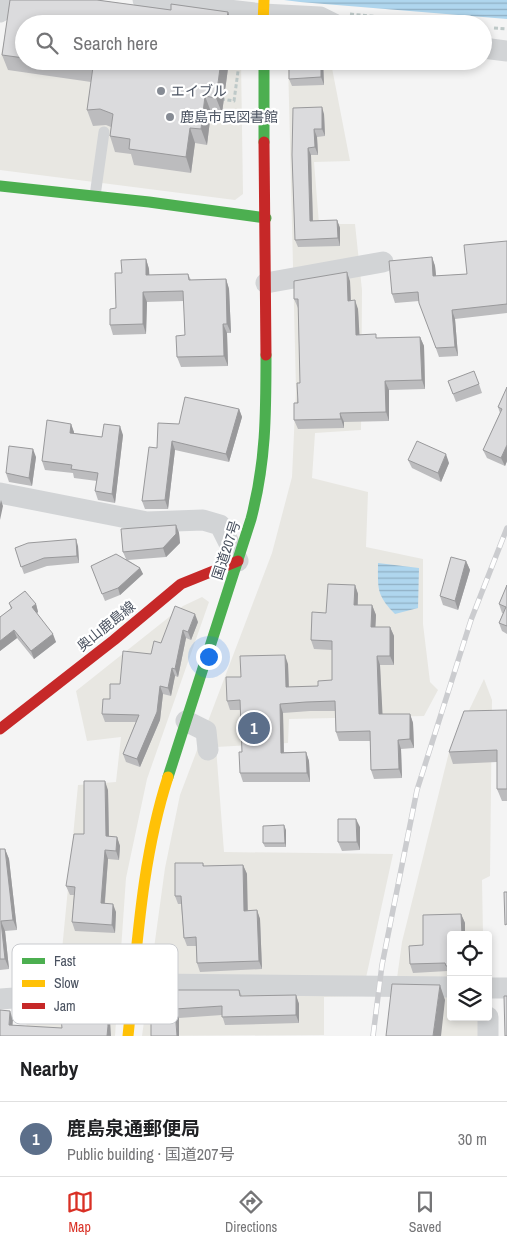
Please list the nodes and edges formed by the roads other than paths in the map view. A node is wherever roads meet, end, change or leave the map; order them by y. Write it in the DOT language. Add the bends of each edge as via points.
graph roads {
  1 [pos="6,0"];
  2 [pos="143,0"];
  3 [pos="264,11"];
  4 [pos="0,12"];
  5 [pos="292,15"];
  6 [pos="492,49"];
  7 [pos="507,51"];
  8 [pos="264,70"];
  9 [pos="104,132"];
  10 [pos="0,186"];
  11 [pos="95,196"];
  12 [pos="266,218"];
  13 [pos="383,262"];
  14 [pos="266,283"];
  15 [pos="0,493"];
  16 [pos="238,561"];
  17 [pos="186,722"];
  18 [pos="0,729"];
  19 [pos="208,750"];
  20 [pos="139,944"];
  21 [pos="178,984"];
  22 [pos="447,987"];
  23 [pos="492,988"];
  24 [pos="507,988"];
  25 [pos="488,1021"];
  26 [pos="488,1036"];
  1 -- 4 [label="street"];
  2 -- 3 [label="street"];
  3 -- 5 [label="street"];
  6 -- 7 [label="street"];
  8 -- 12 [label="main road, 国道207号"];
  9 -- 11 [label="lane"];
  10 -- 11 [label="main road"];
  11 -- 12 [label="main road"];
  12 -- 14 [label="main road, 国道207号"];
  13 -- 14 [label="street"];
  14 -- 16 [label="main road, 国道207号" via="266,433 260,484"];
  15 -- 16 [label="street" via="147,522 203,520 220,525"];
  16 -- 17 [label="main road, 国道207号"];
  16 -- 18 [label="main road, 奥山鹿島線" via="180,584"];
  17 -- 19 [label="street" via="206,731"];
  17 -- 20 [label="main road, 国道207号" via="162,795 144,880"];
  21 -- 22 [label="street"];
  23 -- 24 [label="street"];
  25 -- 26 [label="street"];
}
